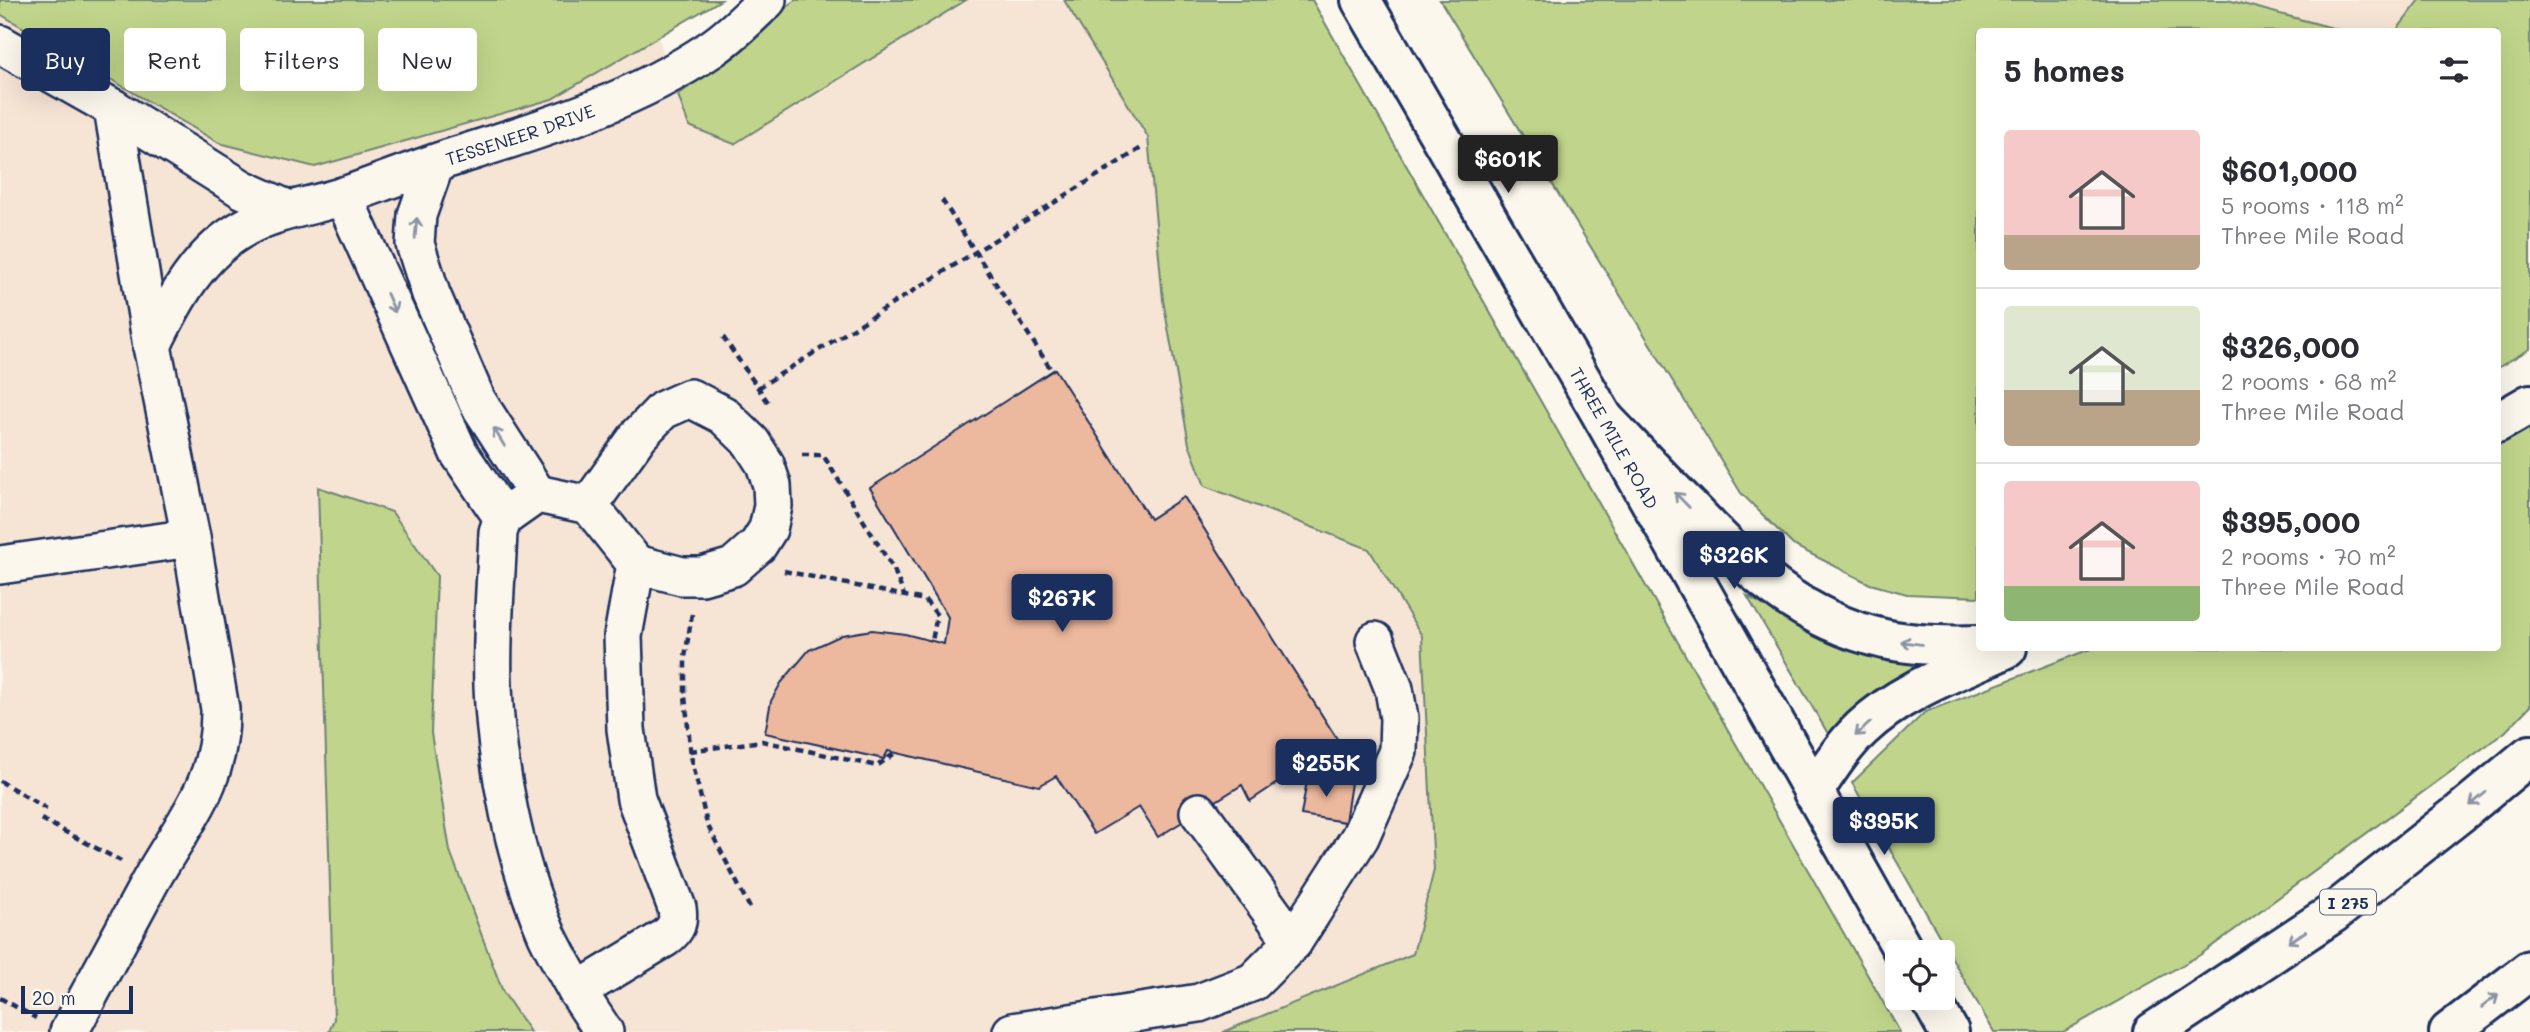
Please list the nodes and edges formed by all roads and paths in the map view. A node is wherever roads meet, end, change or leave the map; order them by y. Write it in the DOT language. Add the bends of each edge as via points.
graph roads {
  1 [pos="767,0"];
  2 [pos="1361,0"];
  3 [pos="0,44"];
  4 [pos="113,108"];
  5 [pos="1143,147"];
  6 [pos="435,163"];
  7 [pos="343,196"];
  8 [pos="942,200"];
  9 [pos="289,210"];
  10 [pos="976,252"];
  11 [pos="723,337"];
  12 [pos="152,346"];
  13 [pos="1052,371"];
  14 [pos="758,388"];
  15 [pos="2530,404"];
  16 [pos="774,410"];
  17 [pos="1604,419"];
  18 [pos="2501,421"];
  19 [pos="805,464"];
  20 [pos="537,494"];
  21 [pos="589,505"];
  22 [pos="503,518"];
  23 [pos="191,538"];
  24 [pos="636,564"];
  25 [pos="789,564"];
  26 [pos="0,565"];
  27 [pos="783,571"];
  28 [pos="776,577"];
  29 [pos="905,596"];
  30 [pos="694,607"];
  31 [pos="932,641"];
  32 [pos="1375,641"];
  33 [pos="1976,645"];
  34 [pos="2001,651"];
  35 [pos="690,751"];
  36 [pos="895,753"];
  37 [pos="2530,755"];
  38 [pos="0,781"];
  39 [pos="1813,792"];
  40 [pos="47,809"];
  41 [pos="1199,812"];
  42 [pos="41,819"];
  43 [pos="153,878"];
  44 [pos="751,910"];
  45 [pos="1897,940"];
  46 [pos="1293,942"];
  47 [pos="2530,970"];
  48 [pos="577,991"];
  49 [pos="0,998"];
  50 [pos="1937,1010"];
  51 [pos="55,1026"];
  52 [pos="604,1032"];
  53 [pos="1012,1032"];
  54 [pos="1950,1032"];
  55 [pos="2153,1032"];
  56 [pos="2449,1032"];
  1 -- 6 [label="street, TESSENEER DRIVE" via="713,48 648,87"];
  2 -- 17 [label="main road, THREE MILE ROAD"];
  3 -- 4 [label="street"];
  4 -- 9 [label="street" via="242,189"];
  4 -- 12 [label="street"];
  5 -- 10 [label="path"];
  6 -- 7 [label="street, TESSENEER DRIVE"];
  20 -- 6 [label="street, one-way" via="477,401 415,244 417,215"];
  7 -- 9 [label="street, TESSENEER DRIVE"];
  7 -- 22 [label="street, one-way" via="458,453"];
  8 -- 10 [label="path"];
  9 -- 12 [label="street, TESSENEER DRIVE" via="245,227 204,260 177,297"];
  10 -- 13 [label="path"];
  10 -- 14 [label="path"];
  11 -- 14 [label="path"];
  12 -- 23 [label="street"];
  14 -- 16 [label="path"];
  15 -- 18 [label="main road"];
  33 -- 17 [label="main road, one-way" via="1922,645 1884,639 1835,623 1784,596 1740,561"];
  17 -- 39 [label="main road, THREE MILE ROAD"];
  19 -- 29 [label="path" via="800,455 823,455 894,570"];
  20 -- 21 [label="street"];
  20 -- 22 [label="street"];
  21 -- 24 [label="street"];
  21 -- 24 [label="street" via="639,435 663,410 690,398 723,415 751,442 772,485 768,529 758,545 733,566 702,576 682,576"];
  22 -- 48 [label="street" via="498,532 493,685 500,763 529,882 547,935"];
  23 -- 26 [label="street"];
  23 -- 43 [label="street" via="221,735 205,789"];
  24 -- 48 [label="street" via="624,636 626,729 636,799 679,919 666,938"];
  25 -- 27 [label="path"];
  27 -- 28 [label="path"];
  27 -- 29 [label="path"];
  29 -- 31 [label="path" via="925,600 937,615"];
  30 -- 35 [label="path" via="685,657"];
  32 -- 46 [label="street" via="1394,689 1398,751 1360,837"];
  34 -- 39 [label="main road, one-way" via="1895,703 1854,737"];
  35 -- 36 [label="path" via="762,741 877,766"];
  35 -- 44 [label="path" via="707,824"];
  37 -- 55 [label="main road, I 275, one-way" via="2332,914"];
  38 -- 40 [label="path"];
  39 -- 45 [label="main road, THREE MILE ROAD"];
  41 -- 46 [label="street"];
  42 -- 43 [label="path"];
  43 -- 51 [label="street"];
  46 -- 53 [label="street" via="1253,982 1199,1003"];
  56 -- 47 [label="main road, one-way"];
  48 -- 52 [label="street"];
  49 -- 51 [label="path"];
  50 -- 54 [label="main road"];
}
